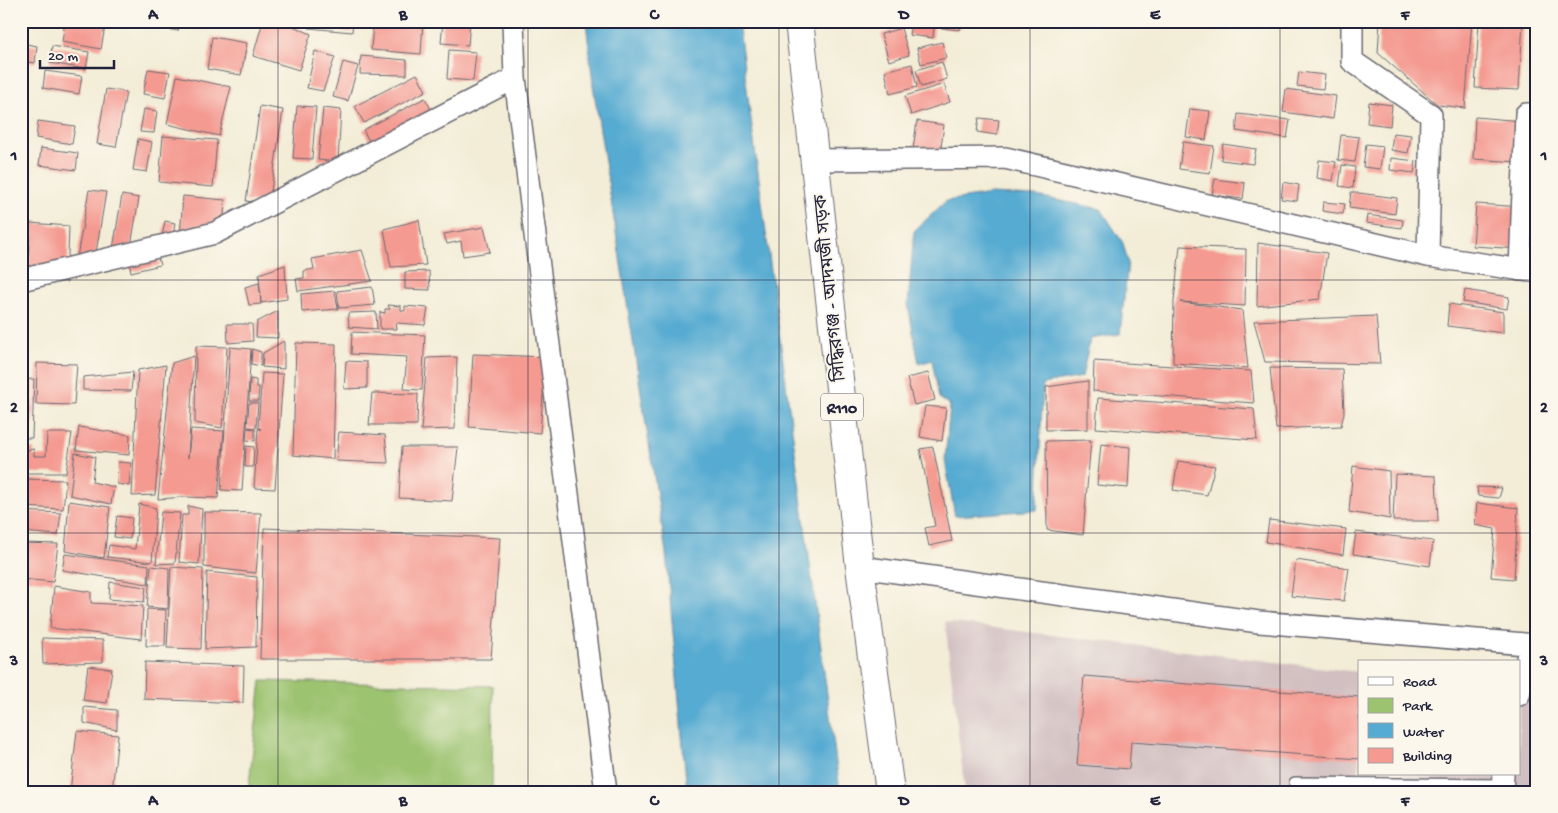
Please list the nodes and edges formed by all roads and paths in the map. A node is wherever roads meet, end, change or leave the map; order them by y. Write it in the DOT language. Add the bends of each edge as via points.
graph roads {
  1 [pos="513,21"];
  2 [pos="798,21"];
  3 [pos="1352,21"];
  4 [pos="515,78"];
  5 [pos="1537,114"];
  6 [pos="815,160"];
  7 [pos="1428,256"];
  8 [pos="1529,271"];
  9 [pos="21,280"];
  10 [pos="860,567"];
  11 [pos="1533,645"];
  12 [pos="1520,691"];
  13 [pos="1503,784"];
  14 [pos="606,792"];
  15 [pos="890,792"];
  16 [pos="1295,792"];
  1 -- 4 [label="street"];
  2 -- 6 [label="main road, সিদ্ধিরগঞ্জ - আদমজী সড়ক / R110"];
  3 -- 7 [label="street" via="1352,61 1431,115"];
  4 -- 9 [label="street" via="215,233"];
  4 -- 14 [label="street"];
  5 -- 8 [label="street" via="1526,114"];
  6 -- 7 [label="street" via="1005,158"];
  6 -- 10 [label="main road, সিদ্ধিরগঞ্জ - আদমজী সড়ক / R110"];
  7 -- 8 [label="street"];
  10 -- 11 [label="street" via="1259,622"];
  10 -- 15 [label="main road, সিদ্ধিরগঞ্জ - আদমজী সড়ক / R110"];
  11 -- 12 [label="street"];
  13 -- 16 [label="lane" via="1295,783"];
}
